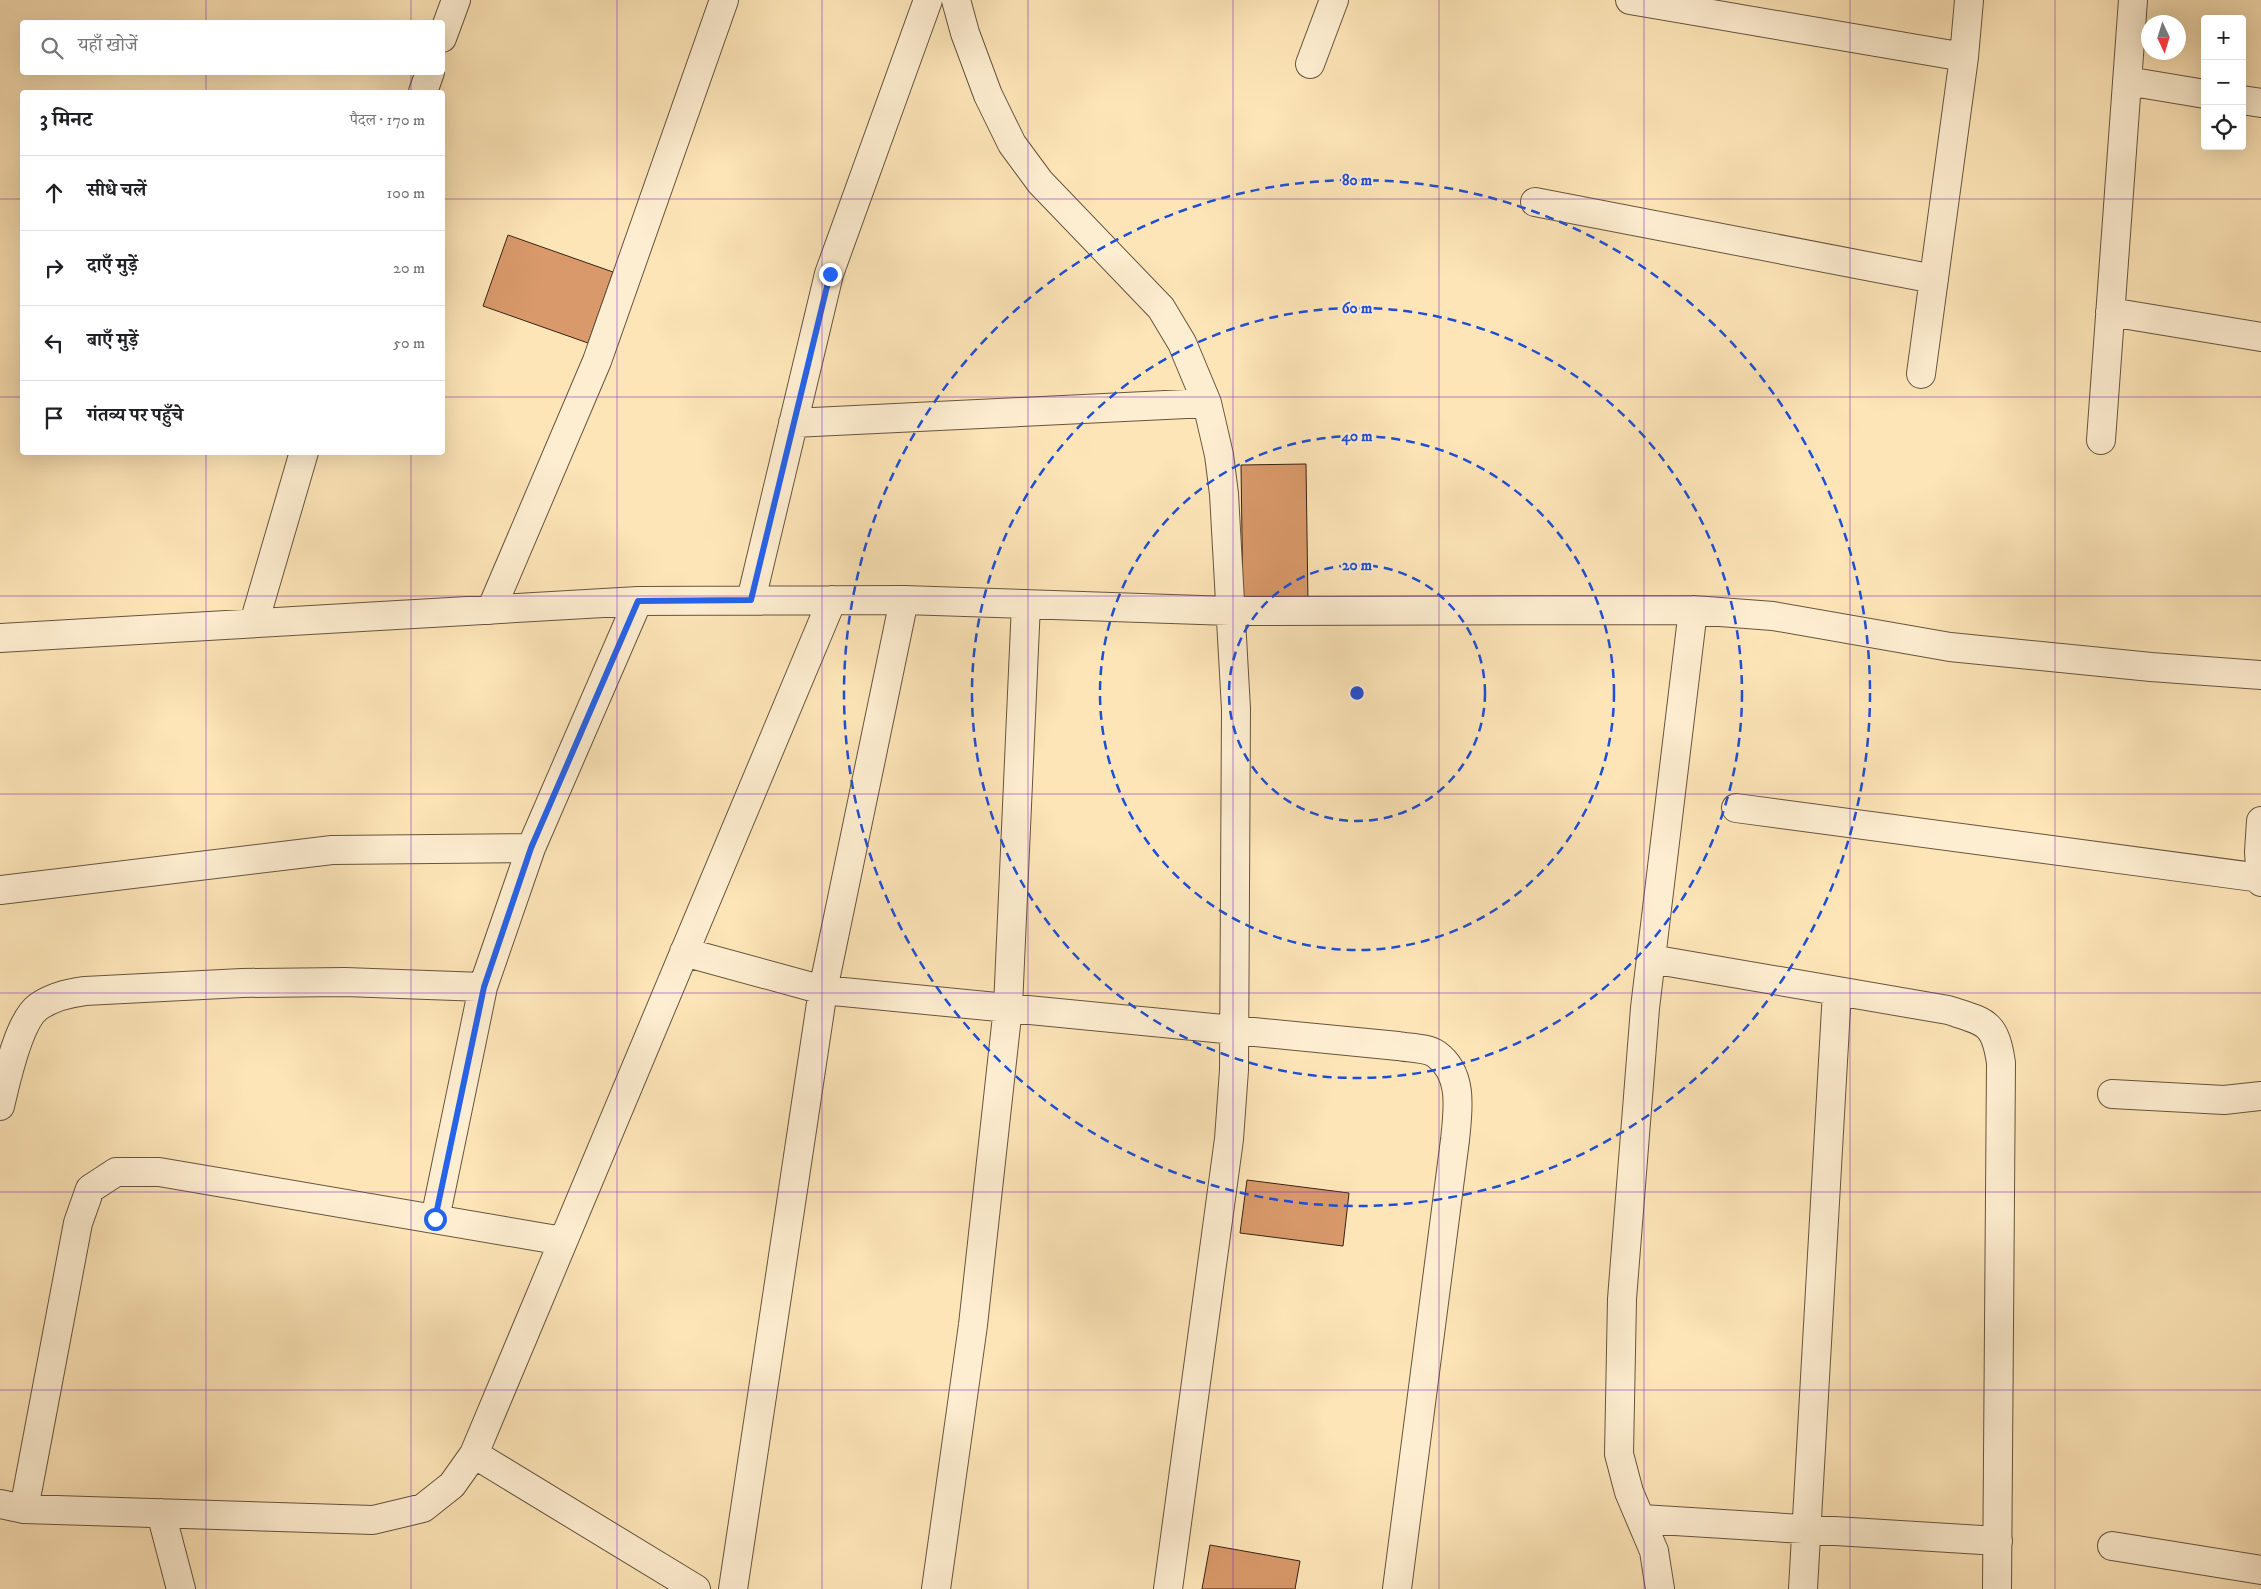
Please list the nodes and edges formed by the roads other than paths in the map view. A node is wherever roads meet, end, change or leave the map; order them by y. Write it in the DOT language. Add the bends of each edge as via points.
graph roads {
  1 [pos="456,0"];
  2 [pos="724,0"];
  3 [pos="928,0"];
  4 [pos="956,0"];
  5 [pos="1334,0"];
  6 [pos="1630,0"];
  7 [pos="1969,0"];
  8 [pos="2133,0"];
  9 [pos="445,30"];
  10 [pos="1964,57"];
  11 [pos="1310,64"];
  12 [pos="429,75"];
  13 [pos="2127,81"];
  14 [pos="424,90"];
  15 [pos="2201,93"];
  16 [pos="2246,101"];
  17 [pos="2261,103"];
  18 [pos="1535,202"];
  19 [pos="1934,279"];
  20 [pos="2110,312"];
  21 [pos="2261,337"];
  22 [pos="1921,374"];
  23 [pos="1207,403"];
  24 [pos="793,422"];
  25 [pos="2101,440"];
  26 [pos="303,455"];
  27 [pos="751,600"];
  28 [pos="832,600"];
  29 [pos="904,600"];
  30 [pos="638,601"];
  31 [pos="1026,604"];
  32 [pos="491,610"];
  33 [pos="1693,610"];
  34 [pos="1230,611"];
  35 [pos="254,623"];
  36 [pos="0,638"];
  37 [pos="2261,675"];
  38 [pos="1736,808"];
  39 [pos="2261,822"];
  40 [pos="531,848"];
  41 [pos="2260,878"];
  42 [pos="2261,882"];
  43 [pos="0,890"];
  44 [pos="684,952"];
  45 [pos="1651,960"];
  46 [pos="484,987"];
  47 [pos="823,990"];
  48 [pos="1837,991"];
  49 [pos="1008,1007"];
  50 [pos="1235,1030"];
  51 [pos="2112,1094"];
  52 [pos="2261,1096"];
  53 [pos="0,1106"];
  54 [pos="435,1219"];
  55 [pos="563,1241"];
  56 [pos="474,1454"];
  57 [pos="12,1506"];
  58 [pos="161,1513"];
  59 [pos="1642,1519"];
  60 [pos="1805,1529"];
  61 [pos="1998,1541"];
  62 [pos="2112,1546"];
  63 [pos="2261,1570"];
  64 [pos="181,1589"];
  65 [pos="696,1589"];
  66 [pos="732,1589"];
  67 [pos="936,1589"];
  68 [pos="1168,1589"];
  69 [pos="1397,1589"];
  70 [pos="1660,1589"];
  71 [pos="1803,1589"];
  72 [pos="1997,1589"];
  1 -- 9 [label="street"];
  2 -- 32 [label="street" via="598,361"];
  3 -- 24 [label="street" via="830,274"];
  4 -- 23 [label="street" via="988,95 1012,144 1040,182 1160,308 1182,343"];
  5 -- 11 [label="street"];
  6 -- 10 [label="street"];
  7 -- 10 [label="street"];
  8 -- 13 [label="street"];
  10 -- 19 [label="street"];
  12 -- 14 [label="street"];
  13 -- 15 [label="street"];
  13 -- 20 [label="street"];
  16 -- 17 [label="street"];
  18 -- 19 [label="street"];
  19 -- 22 [label="street"];
  20 -- 21 [label="street"];
  20 -- 25 [label="street"];
  23 -- 24 [label="street"];
  23 -- 34 [label="street" via="1224,494"];
  24 -- 27 [label="street"];
  26 -- 35 [label="street"];
  27 -- 28 [label="street"];
  27 -- 30 [label="street"];
  28 -- 29 [label="street"];
  28 -- 44 [label="street"];
  29 -- 31 [label="street"];
  29 -- 47 [label="street"];
  30 -- 32 [label="street"];
  30 -- 40 [label="street"];
  31 -- 34 [label="street"];
  31 -- 49 [label="street"];
  32 -- 35 [label="street"];
  33 -- 34 [label="street"];
  33 -- 37 [label="street" via="1773,616 1950,646"];
  33 -- 45 [label="street"];
  34 -- 50 [label="street" via="1236,709"];
  35 -- 36 [label="street"];
  38 -- 41 [label="street"];
  39 -- 41 [label="street"];
  40 -- 43 [label="street" via="332,850"];
  40 -- 46 [label="street"];
  41 -- 42 [label="street"];
  44 -- 47 [label="street"];
  44 -- 55 [label="street"];
  45 -- 48 [label="street"];
  45 -- 59 [label="street" via="1622,1299 1619,1454"];
  46 -- 53 [label="street" via="242,982 64,994 37,1008 19,1035"];
  46 -- 54 [label="street"];
  47 -- 49 [label="street"];
  47 -- 66 [label="street"];
  48 -- 60 [label="street"];
  48 -- 61 [label="street" via="1948,1010 1983,1021 1998,1041 2001,1063"];
  49 -- 50 [label="street"];
  49 -- 67 [label="street" via="973,1325"];
  50 -- 68 [label="street" via="1229,1139"];
  50 -- 69 [label="street" via="1398,1046 1435,1053 1450,1070 1459,1094"];
  51 -- 52 [label="street" via="2224,1100"];
  54 -- 55 [label="street"];
  54 -- 57 [label="street" via="159,1172 116,1172 90,1189 78,1223"];
  55 -- 56 [label="street"];
  56 -- 58 [label="street" via="452,1485 424,1508 373,1520"];
  56 -- 65 [label="street"];
  57 -- 58 [label="street"];
  58 -- 64 [label="street"];
  59 -- 60 [label="street"];
  59 -- 70 [label="street" via="1654,1551"];
  60 -- 61 [label="street"];
  60 -- 71 [label="street"];
  61 -- 72 [label="street"];
  62 -- 63 [label="street"];
}
